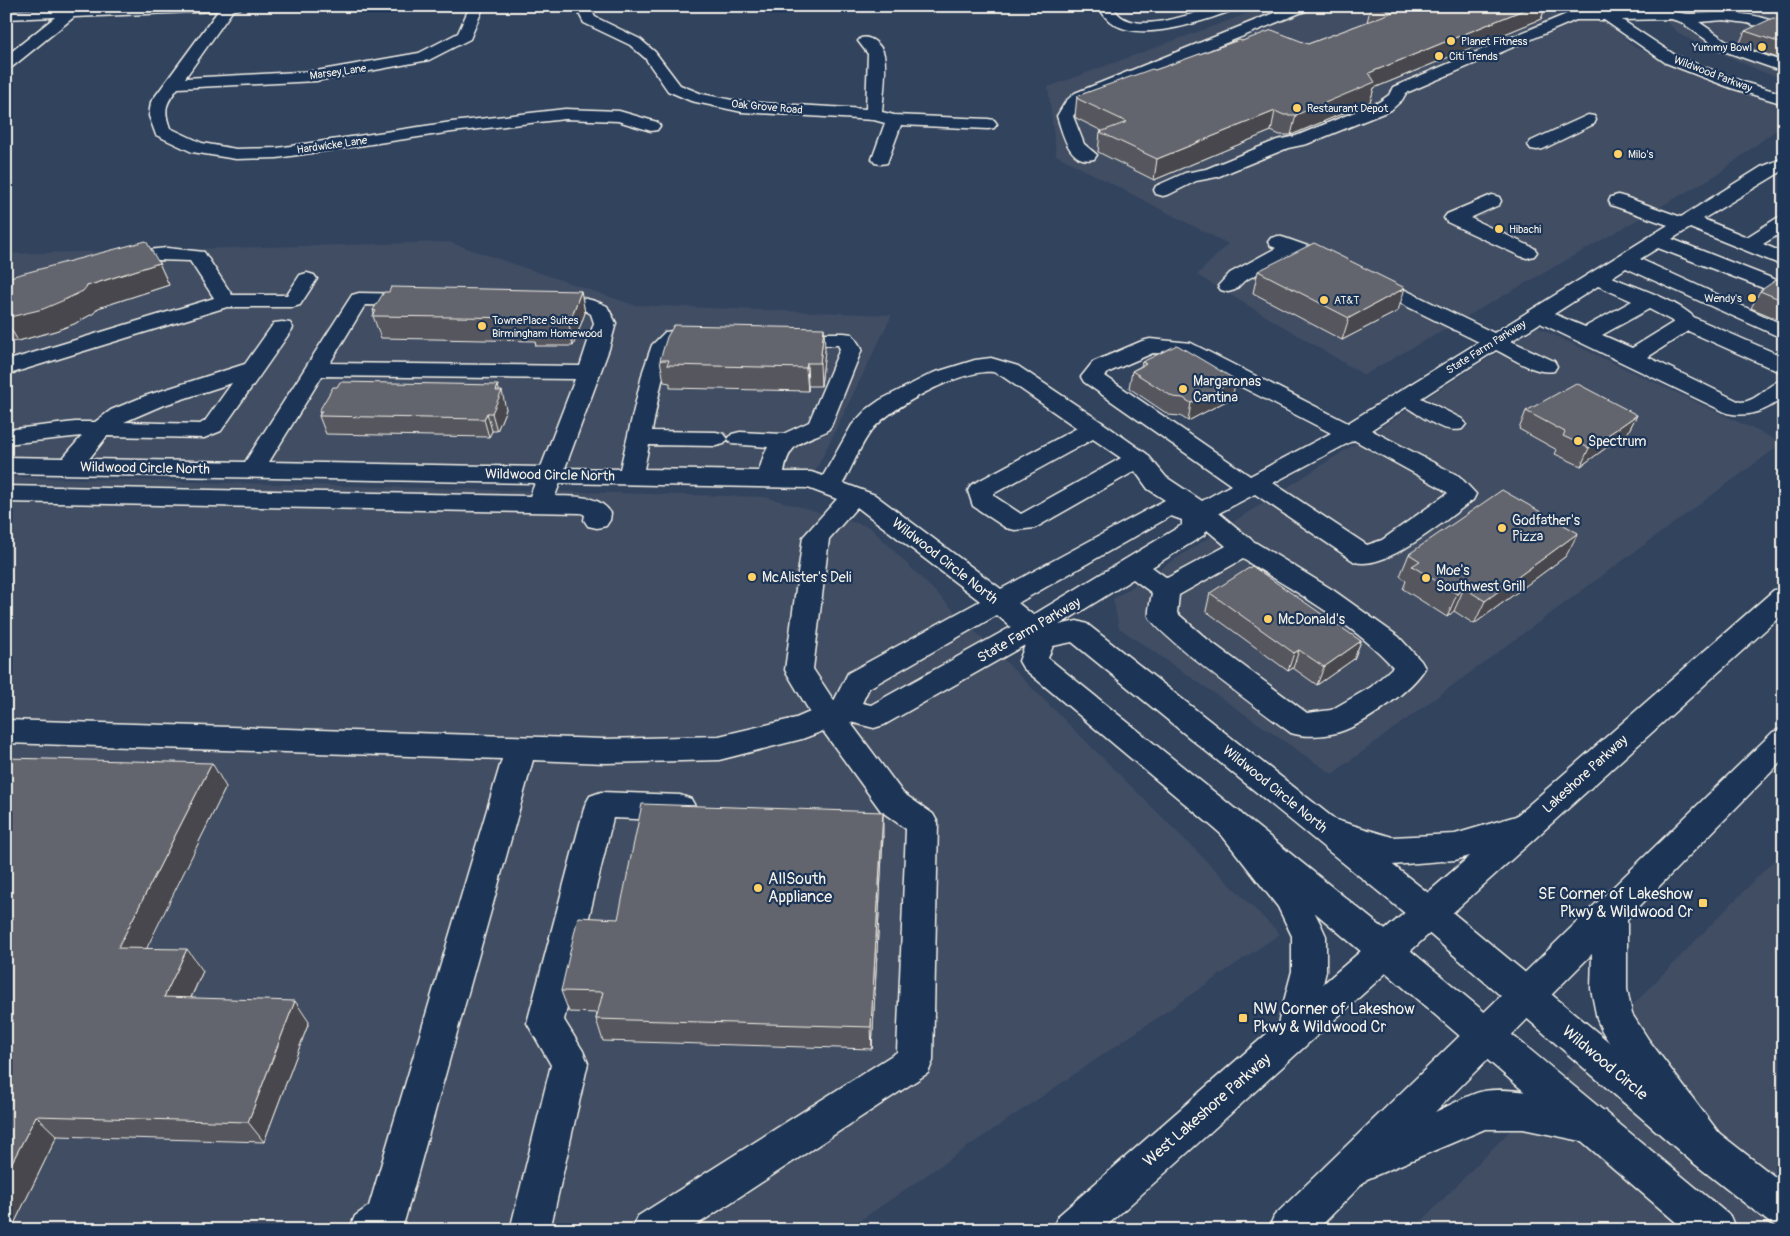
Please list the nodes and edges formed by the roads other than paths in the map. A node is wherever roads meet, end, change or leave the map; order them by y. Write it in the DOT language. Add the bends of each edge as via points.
graph roads {
  1 [pos="229,6"];
  2 [pos="235,6"];
  3 [pos="478,6"];
  4 [pos="582,6"];
  5 [pos="1106,6"];
  6 [pos="1231,6"];
  7 [pos="1305,6"];
  8 [pos="73,9"];
  9 [pos="1603,10"];
  10 [pos="1639,10"];
  11 [pos="1542,12"];
  12 [pos="6,15"];
  13 [pos="1686,18"];
  14 [pos="1746,18"];
  15 [pos="1565,20"];
  16 [pos="1784,30"];
  17 [pos="1662,32"];
  18 [pos="1710,36"];
  19 [pos="866,41"];
  20 [pos="6,64"];
  21 [pos="1784,68"];
  22 [pos="1746,72"];
  23 [pos="174,83"];
  24 [pos="1784,85"];
  25 [pos="1784,100"];
  26 [pos="874,115"];
  27 [pos="894,120"];
  28 [pos="1588,120"];
  29 [pos="988,124"];
  30 [pos="651,126"];
  31 [pos="1537,144"];
  32 [pos="1088,156"];
  33 [pos="882,159"];
  34 [pos="1778,167"];
  35 [pos="1163,190"];
  36 [pos="1492,201"];
  37 [pos="1618,201"];
  38 [pos="1686,222"];
  39 [pos="1784,222"];
  40 [pos="1656,240"];
  41 [pos="1748,245"];
  42 [pos="1527,252"];
  43 [pos="1625,260"];
  44 [pos="1784,260"];
  45 [pos="99,266"];
  46 [pos="1597,278"];
  47 [pos="307,279"];
  48 [pos="1228,286"];
  49 [pos="1784,290"];
  50 [pos="438,300"];
  51 [pos="226,301"];
  52 [pos="528,302"];
  53 [pos="1648,302"];
  54 [pos="1538,314"];
  55 [pos="1687,323"];
  56 [pos="282,328"];
  57 [pos="1784,333"];
  58 [pos="1585,336"];
  59 [pos="720,338"];
  60 [pos="768,338"];
  61 [pos="1496,341"];
  62 [pos="1627,355"];
  63 [pos="1546,366"];
  64 [pos="1784,367"];
  65 [pos="6,368"];
  66 [pos="253,369"];
  67 [pos="315,369"];
  68 [pos="589,373"];
  69 [pos="1784,386"];
  70 [pos="1405,398"];
  71 [pos="1454,424"];
  72 [pos="1095,428"];
  73 [pos="101,429"];
  74 [pos="1352,431"];
  75 [pos="6,437"];
  76 [pos="639,438"];
  77 [pos="716,439"];
  78 [pos="740,439"];
  79 [pos="788,441"];
  80 [pos="1138,459"];
  81 [pos="6,465"];
  82 [pos="70,466"];
  83 [pos="252,470"];
  84 [pos="550,475"];
  85 [pos="630,477"];
  86 [pos="770,480"];
  87 [pos="1253,485"];
  88 [pos="841,491"];
  89 [pos="6,494"];
  90 [pos="540,503"];
  91 [pos="1198,514"];
  92 [pos="597,520"];
  93 [pos="1244,547"];
  94 [pos="1134,567"];
  95 [pos="1166,590"];
  96 [pos="1784,597"];
  97 [pos="998,602"];
  98 [pos="1037,633"];
  99 [pos="836,713"];
  100 [pos="6,731"];
  101 [pos="1784,740"];
  102 [pos="522,748"];
  103 [pos="710,810"];
  104 [pos="1228,820"];
  105 [pos="1528,825"];
  106 [pos="1326,830"];
  107 [pos="1610,912"];
  108 [pos="1429,913"];
  109 [pos="1387,952"];
  110 [pos="1527,996"];
  111 [pos="1293,1034"];
  112 [pos="1486,1036"];
  113 [pos="1591,1124"];
  114 [pos="1705,1147"];
  115 [pos="1351,1168"];
  116 [pos="1784,1209"];
  117 [pos="369,1230"];
  118 [pos="530,1230"];
  119 [pos="652,1230"];
  120 [pos="1072,1230"];
  121 [pos="1288,1230"];
  122 [pos="1716,1230"];
  1 -- 2 [label="street"];
  1 -- 8 [label="street"];
  1 -- 23 [label="street, Hardwicke Lane"];
  3 -- 23 [label="street, Marsey Lane" via="465,36 423,57 316,76"];
  4 -- 26 [label="street, Oak Grove Road" via="590,20 635,42 650,55 674,88 697,98 742,107"];
  5 -- 6 [label="street" via="1116,20 1141,27 1180,24"];
  7 -- 32 [label="street" via="1081,96 1065,116 1076,147"];
  8 -- 12 [label="street"];
  8 -- 20 [label="street"];
  9 -- 10 [label="street"];
  9 -- 15 [label="street"];
  9 -- 25 [label="street, Wildwood Parkway" via="1672,60"];
  10 -- 13 [label="street"];
  10 -- 17 [label="street"];
  11 -- 15 [label="street"];
  13 -- 14 [label="street"];
  13 -- 18 [label="street"];
  14 -- 16 [label="street"];
  14 -- 18 [label="street"];
  15 -- 35 [label="street" via="1400,90 1384,106"];
  18 -- 21 [label="street" via="1726,47"];
  19 -- 26 [label="street" via="876,54"];
  22 -- 24 [label="street, Wildwood Parkway"];
  23 -- 30 [label="street, Hardwicke Lane" via="159,102 156,116 162,131 198,148 236,154 277,153 565,114 619,116"];
  26 -- 27 [label="street, Oak Grove Road"];
  27 -- 29 [label="street, Oak Grove Road"];
  27 -- 33 [label="street"];
  28 -- 31 [label="street"];
  34 -- 38 [label="street, State Farm Parkway"];
  36 -- 42 [label="street" via="1454,218"];
  37 -- 38 [label="street"];
  38 -- 40 [label="street, State Farm Parkway"];
  38 -- 41 [label="street"];
  39 -- 41 [label="street"];
  40 -- 43 [label="street, State Farm Parkway"];
  40 -- 49 [label="street"];
  41 -- 44 [label="street"];
  43 -- 46 [label="street, State Farm Parkway"];
  43 -- 57 [label="street"];
  45 -- 51 [label="street" via="144,255 181,253 197,256"];
  46 -- 53 [label="street"];
  46 -- 54 [label="street, State Farm Parkway"];
  47 -- 51 [label="street" via="293,301"];
  48 -- 61 [label="street" via="1286,245 1326,259"];
  50 -- 67 [label="street" via="358,299"];
  51 -- 65 [label="street"];
  52 -- 68 [label="street" via="582,304 600,310 605,324"];
  53 -- 55 [label="street" via="1680,316"];
  53 -- 58 [label="street"];
  54 -- 58 [label="street"];
  54 -- 61 [label="street, State Farm Parkway"];
  55 -- 62 [label="street" via="1638,354"];
  55 -- 64 [label="street"];
  56 -- 66 [label="street"];
  58 -- 62 [label="street"];
  59 -- 76 [label="street" via="673,337 667,340 654,371"];
  60 -- 79 [label="street" via="844,339 851,349 819,426"];
  61 -- 63 [label="street"];
  61 -- 70 [label="street, State Farm Parkway"];
  62 -- 69 [label="street" via="1735,408 1757,406"];
  66 -- 73 [label="street" via="119,415"];
  66 -- 73 [label="street" via="214,426 204,431"];
  67 -- 68 [label="street"];
  67 -- 83 [label="street"];
  68 -- 84 [label="street"];
  70 -- 71 [label="street"];
  70 -- 74 [label="street, State Farm Parkway"];
  72 -- 80 [label="street"];
  72 -- 80 [label="street" via="980,491 982,500 1015,522 1026,522"];
  72 -- 88 [label="street" via="1010,371 998,366 973,366 890,402 865,424"];
  73 -- 75 [label="street"];
  73 -- 82 [label="street"];
  74 -- 87 [label="street, State Farm Parkway"];
  74 -- 87 [label="street" via="1450,482 1464,494 1391,546 1364,556"];
  74 -- 87 [label="street" via="1183,348 1150,346 1101,367 1092,377"];
  76 -- 77 [label="street"];
  76 -- 85 [label="street"];
  78 -- 79 [label="street"];
  79 -- 86 [label="street" via="777,452"];
  80 -- 91 [label="street" via="1157,483"];
  81 -- 82 [label="street, Wildwood Circle North"];
  82 -- 83 [label="street, Wildwood Circle North"];
  83 -- 84 [label="street, Wildwood Circle North"];
  84 -- 85 [label="street, Wildwood Circle North"];
  84 -- 90 [label="street"];
  85 -- 86 [label="street, Wildwood Circle North"];
  86 -- 88 [label="street, Wildwood Circle North" via="811,480"];
  87 -- 91 [label="street, State Farm Parkway"];
  88 -- 97 [label="street, Wildwood Circle North" via="866,501"];
  88 -- 99 [label="street" via="816,537 799,670"];
  89 -- 90 [label="street"];
  90 -- 92 [label="street" via="592,507 598,513"];
  91 -- 93 [label="street"];
  91 -- 94 [label="street, State Farm Parkway" via="1195,530"];
  91 -- 97 [label="street" via="1168,507"];
  93 -- 95 [label="street"];
  93 -- 95 [label="street" via="1389,644 1411,668 1381,695 1337,721 1302,725 1197,646 1163,616"];
  94 -- 95 [label="street"];
  94 -- 98 [label="street, State Farm Parkway"];
  96 -- 105 [label="street, Lakeshore Parkway"];
  97 -- 98 [label="street, Wildwood Circle North"];
  97 -- 99 [label="street" via="858,680"];
  98 -- 99 [label="street, State Farm Parkway" via="874,717"];
  98 -- 104 [label="street" via="1033,661"];
  98 -- 106 [label="street, Wildwood Circle North" via="1077,631"];
  99 -- 102 [label="street" via="802,728 719,748 605,751"];
  99 -- 119 [label="street" via="880,809 922,823 915,1061"];
  100 -- 102 [label="street"];
  101 -- 107 [label="street"];
  102 -- 117 [label="street" via="385,1219"];
  103 -- 118 [label="street" via="602,805 545,1023 570,1063"];
  104 -- 109 [label="street"];
  104 -- 111 [label="street" via="1290,897 1309,936 1309,971"];
  105 -- 106 [label="street" via="1455,847 1392,851"];
  105 -- 108 [label="street, Lakeshore Parkway"];
  106 -- 108 [label="street, Wildwood Circle North"];
  107 -- 110 [label="street"];
  107 -- 114 [label="street" via="1609,989 1615,1019 1634,1051"];
  108 -- 109 [label="street, Lakeshore Parkway"];
  108 -- 110 [label="street, Wildwood Circle"];
  109 -- 111 [label="street, West Lakeshore Parkway"];
  109 -- 112 [label="street"];
  110 -- 112 [label="street"];
  110 -- 114 [label="street, Wildwood Circle"];
  111 -- 120 [label="street, West Lakeshore Parkway"];
  112 -- 113 [label="street"];
  112 -- 115 [label="street"];
  113 -- 115 [label="street" via="1523,1110 1484,1110"];
  113 -- 122 [label="street"];
  114 -- 116 [label="street, Wildwood Circle"];
  115 -- 121 [label="street"];
}
